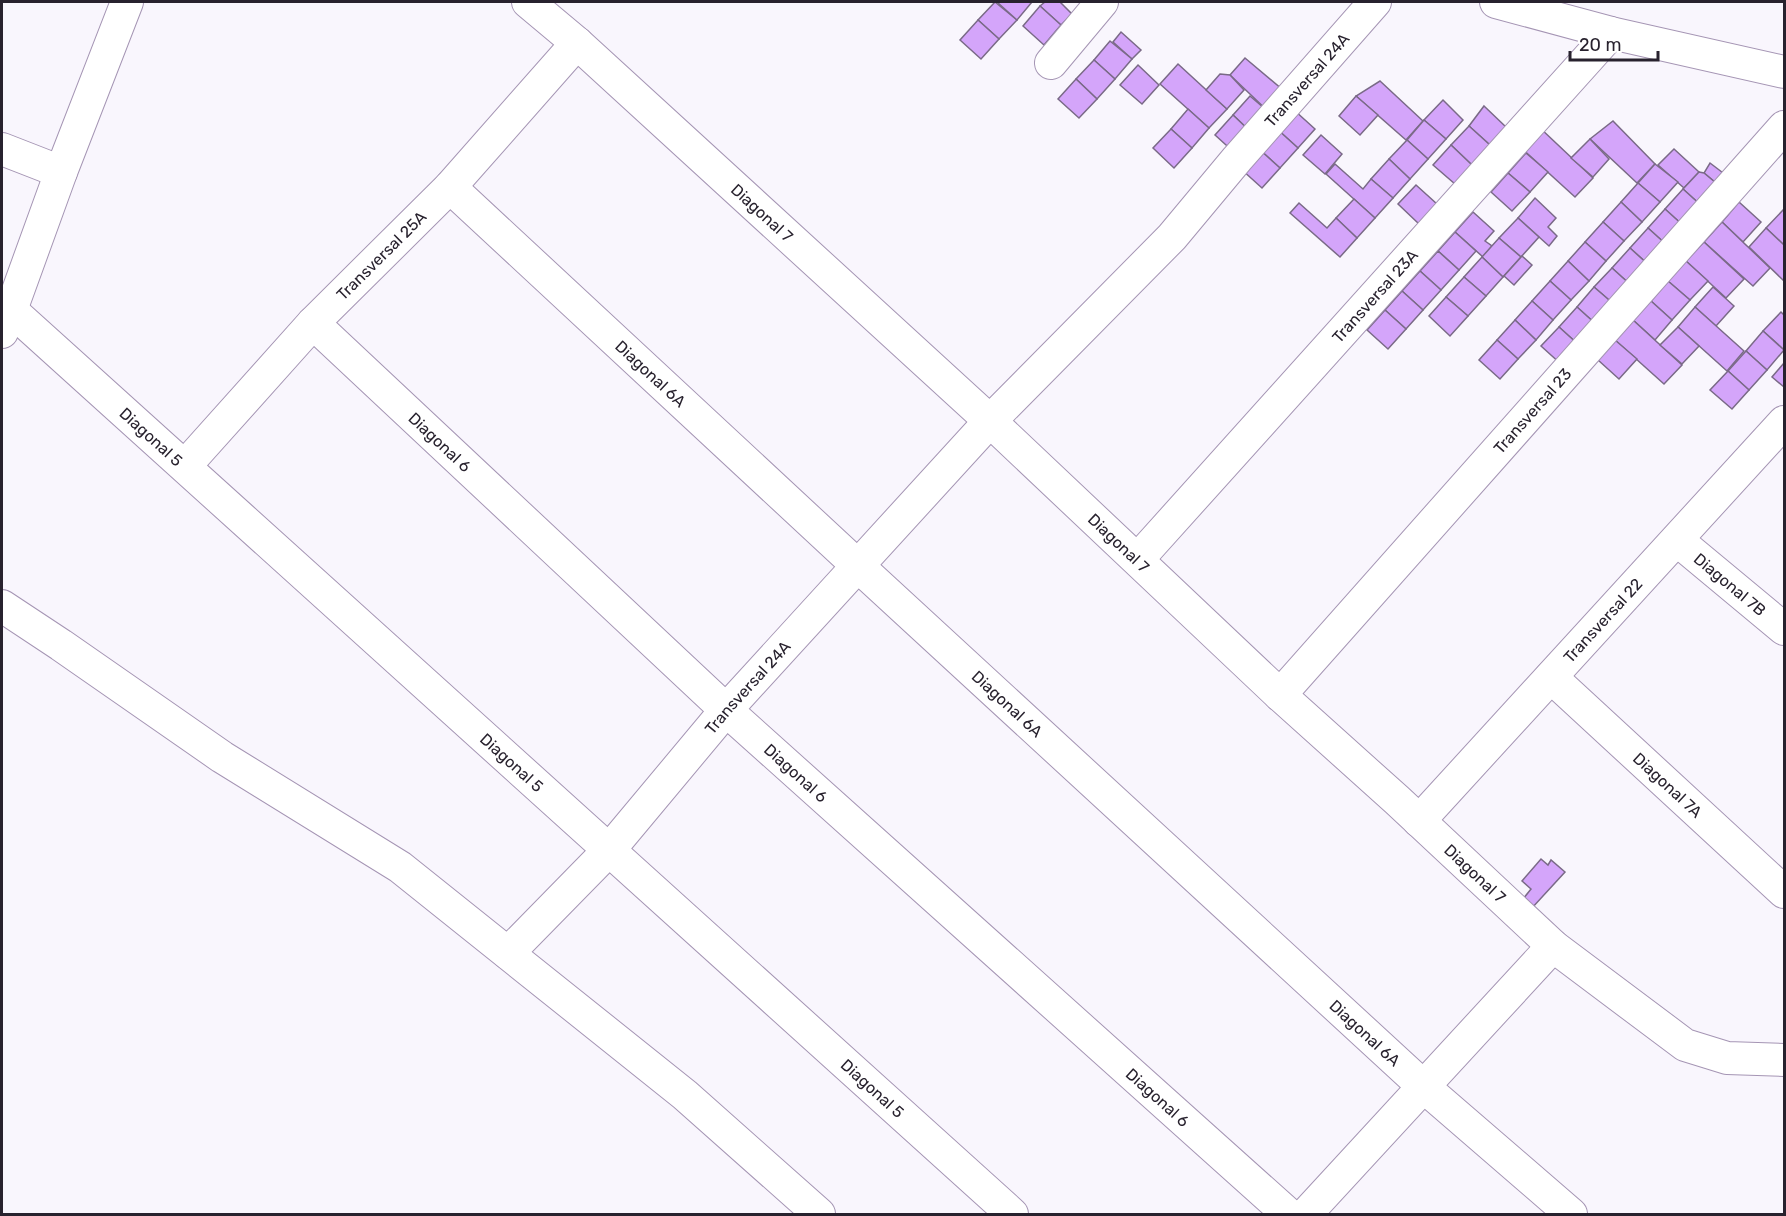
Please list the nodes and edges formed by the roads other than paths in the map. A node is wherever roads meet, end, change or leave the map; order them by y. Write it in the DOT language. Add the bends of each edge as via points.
graph roads {
  1 [pos="127,2"];
  2 [pos="528,2"];
  3 [pos="1102,2"];
  4 [pos="1375,2"];
  5 [pos="1496,2"];
  6 [pos="1611,33"];
  7 [pos="577,44"];
  8 [pos="1051,63"];
  9 [pos="1785,72"];
  10 [pos="1785,127"];
  11 [pos="2,149"];
  12 [pos="61,172"];
  13 [pos="450,187"];
  14 [pos="6,321"];
  15 [pos="313,323"];
  16 [pos="990,421"];
  17 [pos="1785,422"];
  18 [pos="185,466"];
  19 [pos="1677,540"];
  20 [pos="1138,559"];
  21 [pos="858,566"];
  22 [pos="2,606"];
  23 [pos="1785,629"];
  24 [pos="1551,677"];
  25 [pos="1280,695"];
  26 [pos="726,710"];
  27 [pos="1419,821"];
  28 [pos="610,849"];
  29 [pos="1785,892"];
  30 [pos="1553,946"];
  31 [pos="508,953"];
  32 [pos="1785,1060"];
  33 [pos="1424,1087"];
  34 [pos="819,1215"];
  35 [pos="1012,1215"];
  36 [pos="1288,1215"];
  37 [pos="1306,1215"];
  38 [pos="1571,1215"];
  1 -- 12 [label="street"];
  2 -- 7 [label="street, Diagonal 7"];
  3 -- 8 [label="street"];
  4 -- 16 [label="street, Transversal 24A" via="1172,237"];
  5 -- 6 [label="street"];
  6 -- 9 [label="street"];
  6 -- 20 [label="street, Transversal 23A"];
  7 -- 13 [label="street, Transversal 25A"];
  7 -- 16 [label="street, Diagonal 7"];
  10 -- 25 [label="street, Transversal 23"];
  11 -- 12 [label="street"];
  12 -- 14 [label="street"];
  13 -- 15 [label="street, Transversal 25A"];
  13 -- 21 [label="street, Diagonal 6A"];
  14 -- 18 [label="street, Diagonal 5"];
  15 -- 18 [label="street, Transversal 25A"];
  15 -- 26 [label="street, Diagonal 6"];
  16 -- 20 [label="street, Diagonal 7"];
  16 -- 21 [label="street, Transversal 24A"];
  17 -- 19 [label="street, Transversal 22"];
  18 -- 28 [label="street, Diagonal 5"];
  19 -- 23 [label="street, Diagonal 7B"];
  19 -- 24 [label="street, Transversal 22"];
  20 -- 25 [label="street, Diagonal 7"];
  21 -- 26 [label="street, Transversal 24A"];
  21 -- 33 [label="street, Diagonal 6A"];
  22 -- 31 [label="street" via="222,757 400,867"];
  24 -- 27 [label="street, Transversal 22"];
  24 -- 29 [label="street, Diagonal 7A"];
  25 -- 27 [label="street, Diagonal 7"];
  26 -- 28 [label="street, Transversal 24A"];
  26 -- 36 [label="street, Diagonal 6"];
  27 -- 30 [label="street, Diagonal 7"];
  28 -- 31 [label="street, Transversal 24A"];
  28 -- 35 [label="street, Diagonal 5"];
  30 -- 32 [label="street, Diagonal 7" via="1685,1046 1727,1058"];
  30 -- 33 [label="street"];
  31 -- 34 [label="street" via="685,1095"];
  33 -- 37 [label="street"];
  33 -- 38 [label="street, Diagonal 6A"];
}
